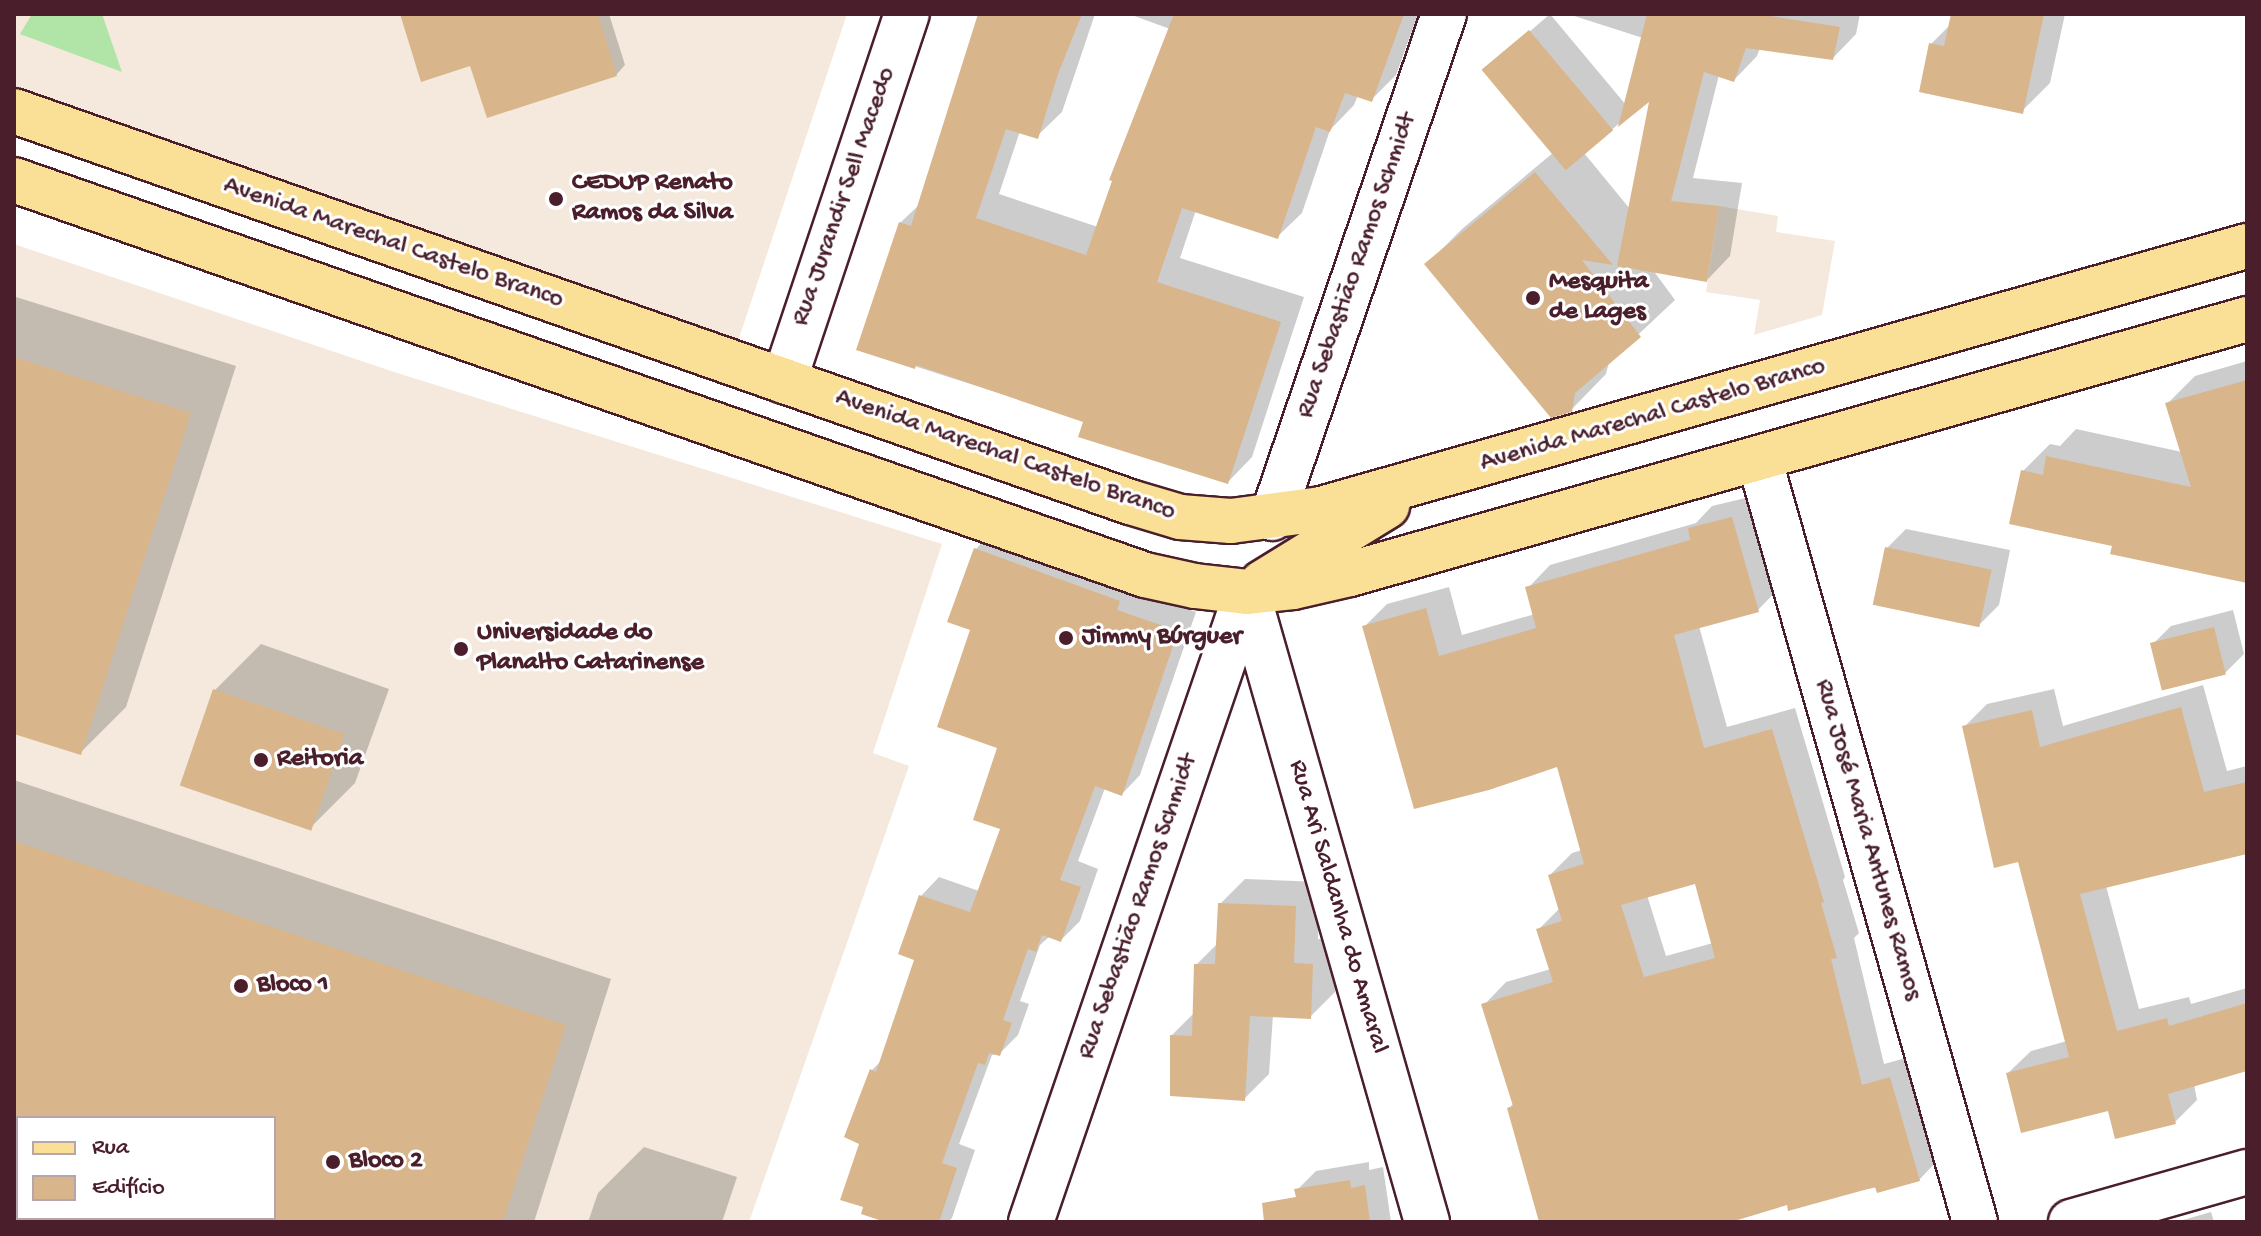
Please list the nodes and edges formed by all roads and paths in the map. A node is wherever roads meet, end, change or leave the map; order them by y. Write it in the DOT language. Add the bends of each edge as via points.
graph roads {
  1 [pos="907,14"];
  2 [pos="1444,14"];
  3 [pos="14,111"];
  4 [pos="14,180"];
  5 [pos="2247,246"];
  6 [pos="2247,319"];
  7 [pos="784,381"];
  8 [pos="1759,458"];
  9 [pos="1430,479"];
  10 [pos="1272,518"];
  11 [pos="1247,592"];
  12 [pos="2247,1172"];
  13 [pos="1031,1222"];
  14 [pos="1427,1222"];
  15 [pos="1975,1222"];
  16 [pos="2071,1222"];
  1 -- 7 [label="street, Rua Jurandir Sell Macedo"];
  2 -- 10 [label="street, Rua Sebastião Ramos Schmidt"];
  3 -- 7 [label="main road, Avenida Marechal Castelo Branco"];
  4 -- 11 [label="main road" via="1145,575"];
  5 -- 9 [label="main road, Avenida Marechal Castelo Branco"];
  6 -- 8 [label="main road"];
  7 -- 10 [label="main road, Avenida Marechal Castelo Branco" via="1180,517"];
  8 -- 11 [label="main road" via="1350,574"];
  8 -- 15 [label="street, Rua José Maria Antunes Ramos"];
  9 -- 10 [label="main road, Avenida Marechal Castelo Branco"];
  9 -- 11 [label="main road"];
  11 -- 13 [label="street, Rua Sebastião Ramos Schmidt"];
  11 -- 14 [label="street, Rua Ari Saldanha do Amaral"];
  12 -- 16 [label="street"];
}
